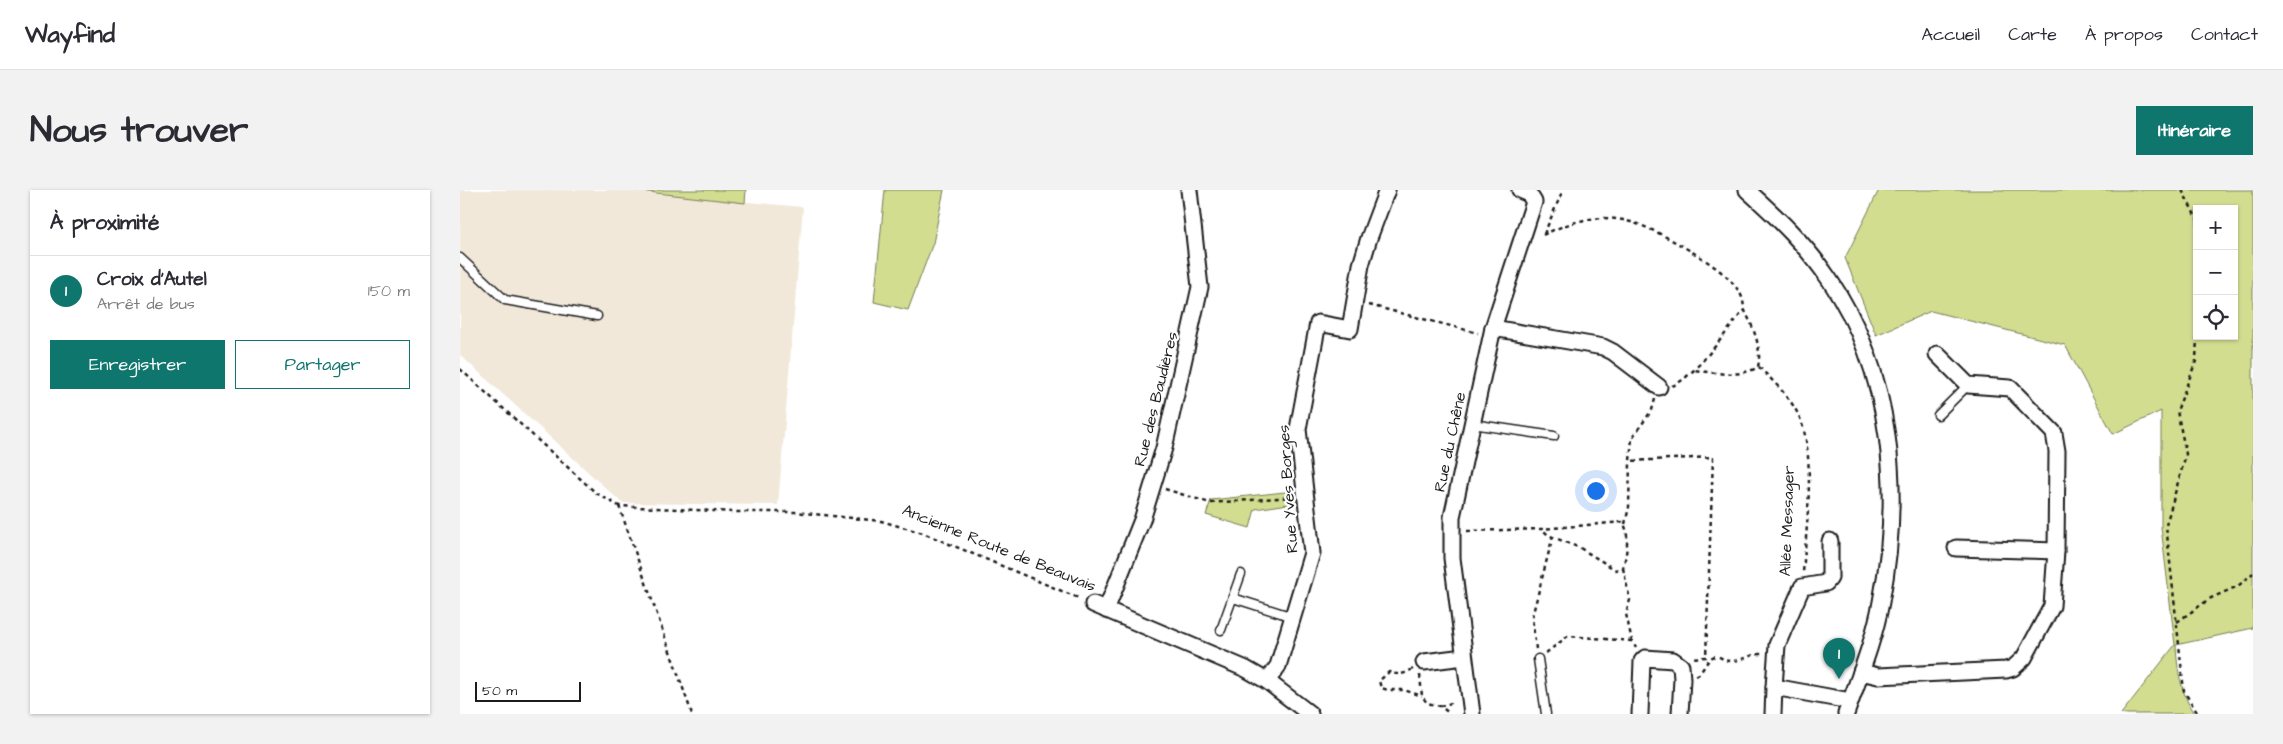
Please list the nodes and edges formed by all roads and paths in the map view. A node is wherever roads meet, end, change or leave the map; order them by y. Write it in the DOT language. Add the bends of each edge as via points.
graph roads {
  1 [pos="1190,190"];
  2 [pos="1387,190"];
  3 [pos="1520,190"];
  4 [pos="1563,190"];
  5 [pos="1747,190"];
  6 [pos="2182,190"];
  7 [pos="2193,211"];
  8 [pos="460,258"];
  9 [pos="1355,301"];
  10 [pos="1744,310"];
  11 [pos="597,316"];
  12 [pos="1492,332"];
  13 [pos="2197,340"];
  14 [pos="1937,354"];
  15 [pos="1758,367"];
  16 [pos="460,369"];
  17 [pos="1694,370"];
  18 [pos="1968,385"];
  19 [pos="1658,387"];
  20 [pos="1938,415"];
  21 [pos="1472,424"];
  22 [pos="1554,436"];
  23 [pos="1630,460"];
  24 [pos="1153,484"];
  25 [pos="1306,495"];
  26 [pos="619,506"];
  27 [pos="1625,525"];
  28 [pos="1542,529"];
  29 [pos="1450,532"];
  30 [pos="1553,536"];
  31 [pos="1830,541"];
  32 [pos="1956,548"];
  33 [pos="2056,551"];
  34 [pos="1624,568"];
  35 [pos="2253,573"];
  36 [pos="1241,574"];
  37 [pos="1802,587"];
  38 [pos="1233,598"];
  39 [pos="1099,607"];
  40 [pos="1293,617"];
  41 [pos="2177,622"];
  42 [pos="1221,630"];
  43 [pos="1632,641"];
  44 [pos="1775,655"];
  45 [pos="1464,657"];
  46 [pos="1706,657"];
  47 [pos="1711,658"];
  48 [pos="1643,659"];
  49 [pos="1538,660"];
  50 [pos="1421,666"];
  51 [pos="1861,672"];
  52 [pos="1685,678"];
  53 [pos="1267,681"];
  54 [pos="1774,687"];
  55 [pos="1422,696"];
  56 [pos="1848,708"];
  57 [pos="692,714"];
  58 [pos="1310,714"];
  59 [pos="1450,714"];
  60 [pos="1472,714"];
  61 [pos="1546,714"];
  62 [pos="1640,714"];
  63 [pos="1680,714"];
  64 [pos="1773,714"];
  65 [pos="2198,714"];
  1 -- 24 [label="street, Rue des Baudières" via="1200,287 1169,429"];
  2 -- 9 [label="street, Rue Yves Borges" via="1361,265"];
  3 -- 12 [label="street, Rue du Chêne" via="1529,194 1534,202"];
  4 -- 10 [label="path" via="1543,235 1593,218 1642,225 1716,269 1742,296"];
  5 -- 51 [label="street" via="1798,240 1828,278 1862,339 1878,389 1892,476 1892,509 1881,603"];
  6 -- 7 [label="path"];
  8 -- 11 [label="lane" via="506,300"];
  9 -- 12 [label="path"];
  9 -- 25 [label="street, Rue Yves Borges" via="1350,329 1318,323 1298,429"];
  10 -- 15 [label="path" via="1754,329 1760,360"];
  10 -- 17 [label="path"];
  12 -- 19 [label="street" via="1602,347 1618,355"];
  12 -- 21 [label="street, Rue du Chêne"];
  13 -- 41 [label="path" via="2196,361 2177,411 2186,454 2166,525"];
  14 -- 18 [label="street"];
  15 -- 17 [label="path" via="1752,371 1720,373"];
  15 -- 37 [label="path, Allée Messager" via="1790,401 1802,425 1809,487"];
  16 -- 26 [label="path, Ancienne Route de Beauvais" via="596,493"];
  17 -- 19 [label="path" via="1678,383"];
  18 -- 20 [label="lane"];
  18 -- 33 [label="street" via="2010,388 2054,433 2058,450"];
  19 -- 23 [label="path" via="1652,410 1632,438"];
  21 -- 22 [label="lane"];
  21 -- 29 [label="street, Rue du Chêne"];
  23 -- 27 [label="path" via="1629,506"];
  23 -- 46 [label="path" via="1713,457"];
  24 -- 25 [label="path" via="1210,503"];
  24 -- 39 [label="street, Rue des Baudières" via="1142,520"];
  25 -- 40 [label="street, Rue Yves Borges" via="1312,553"];
  26 -- 39 [label="path, Ancienne Route de Beauvais" via="795,512 881,520 923,533"];
  26 -- 57 [label="path"];
  27 -- 28 [label="path" via="1622,522"];
  27 -- 34 [label="path"];
  28 -- 29 [label="path"];
  28 -- 30 [label="path"];
  29 -- 45 [label="street, Rue du Chêne"];
  30 -- 34 [label="path" via="1616,570"];
  30 -- 49 [label="path" via="1532,617"];
  31 -- 37 [label="street" via="1830,578 1826,583"];
  32 -- 33 [label="street"];
  33 -- 51 [label="street" via="2052,606 2024,658 2013,668 1878,676"];
  34 -- 43 [label="path" via="1630,600 1626,614"];
  35 -- 41 [label="path" via="2238,586 2212,598"];
  36 -- 38 [label="lane"];
  37 -- 44 [label="street, Allée Messager"];
  38 -- 40 [label="lane"];
  38 -- 42 [label="lane"];
  39 -- 53 [label="street, Ancienne Route de Beauvais" via="1246,669"];
  40 -- 53 [label="street, Rue Yves Borges" via="1278,666"];
  41 -- 65 [label="path" via="2184,691"];
  43 -- 48 [label="path"];
  43 -- 49 [label="path" via="1568,636"];
  44 -- 47 [label="path" via="1755,653 1729,661 1717,656"];
  44 -- 54 [label="street, Allée Messager"];
  45 -- 50 [label="street"];
  45 -- 60 [label="street, Rue du Chêne"];
  46 -- 47 [label="path"];
  46 -- 52 [label="path" via="1691,657"];
  47 -- 52 [label="path" via="1698,676"];
  48 -- 52 [label="street" via="1673,660 1681,666"];
  48 -- 62 [label="street"];
  49 -- 61 [label="lane"];
  50 -- 55 [label="path"];
  50 -- 55 [label="path" via="1404,674 1389,672 1379,681 1381,688"];
  51 -- 56 [label="street"];
  52 -- 63 [label="street"];
  53 -- 58 [label="street, Ancienne Route de Beauvais"];
  54 -- 56 [label="street"];
  54 -- 64 [label="street, Allée Messager"];
  55 -- 59 [label="path" via="1427,703 1440,706"];
}
